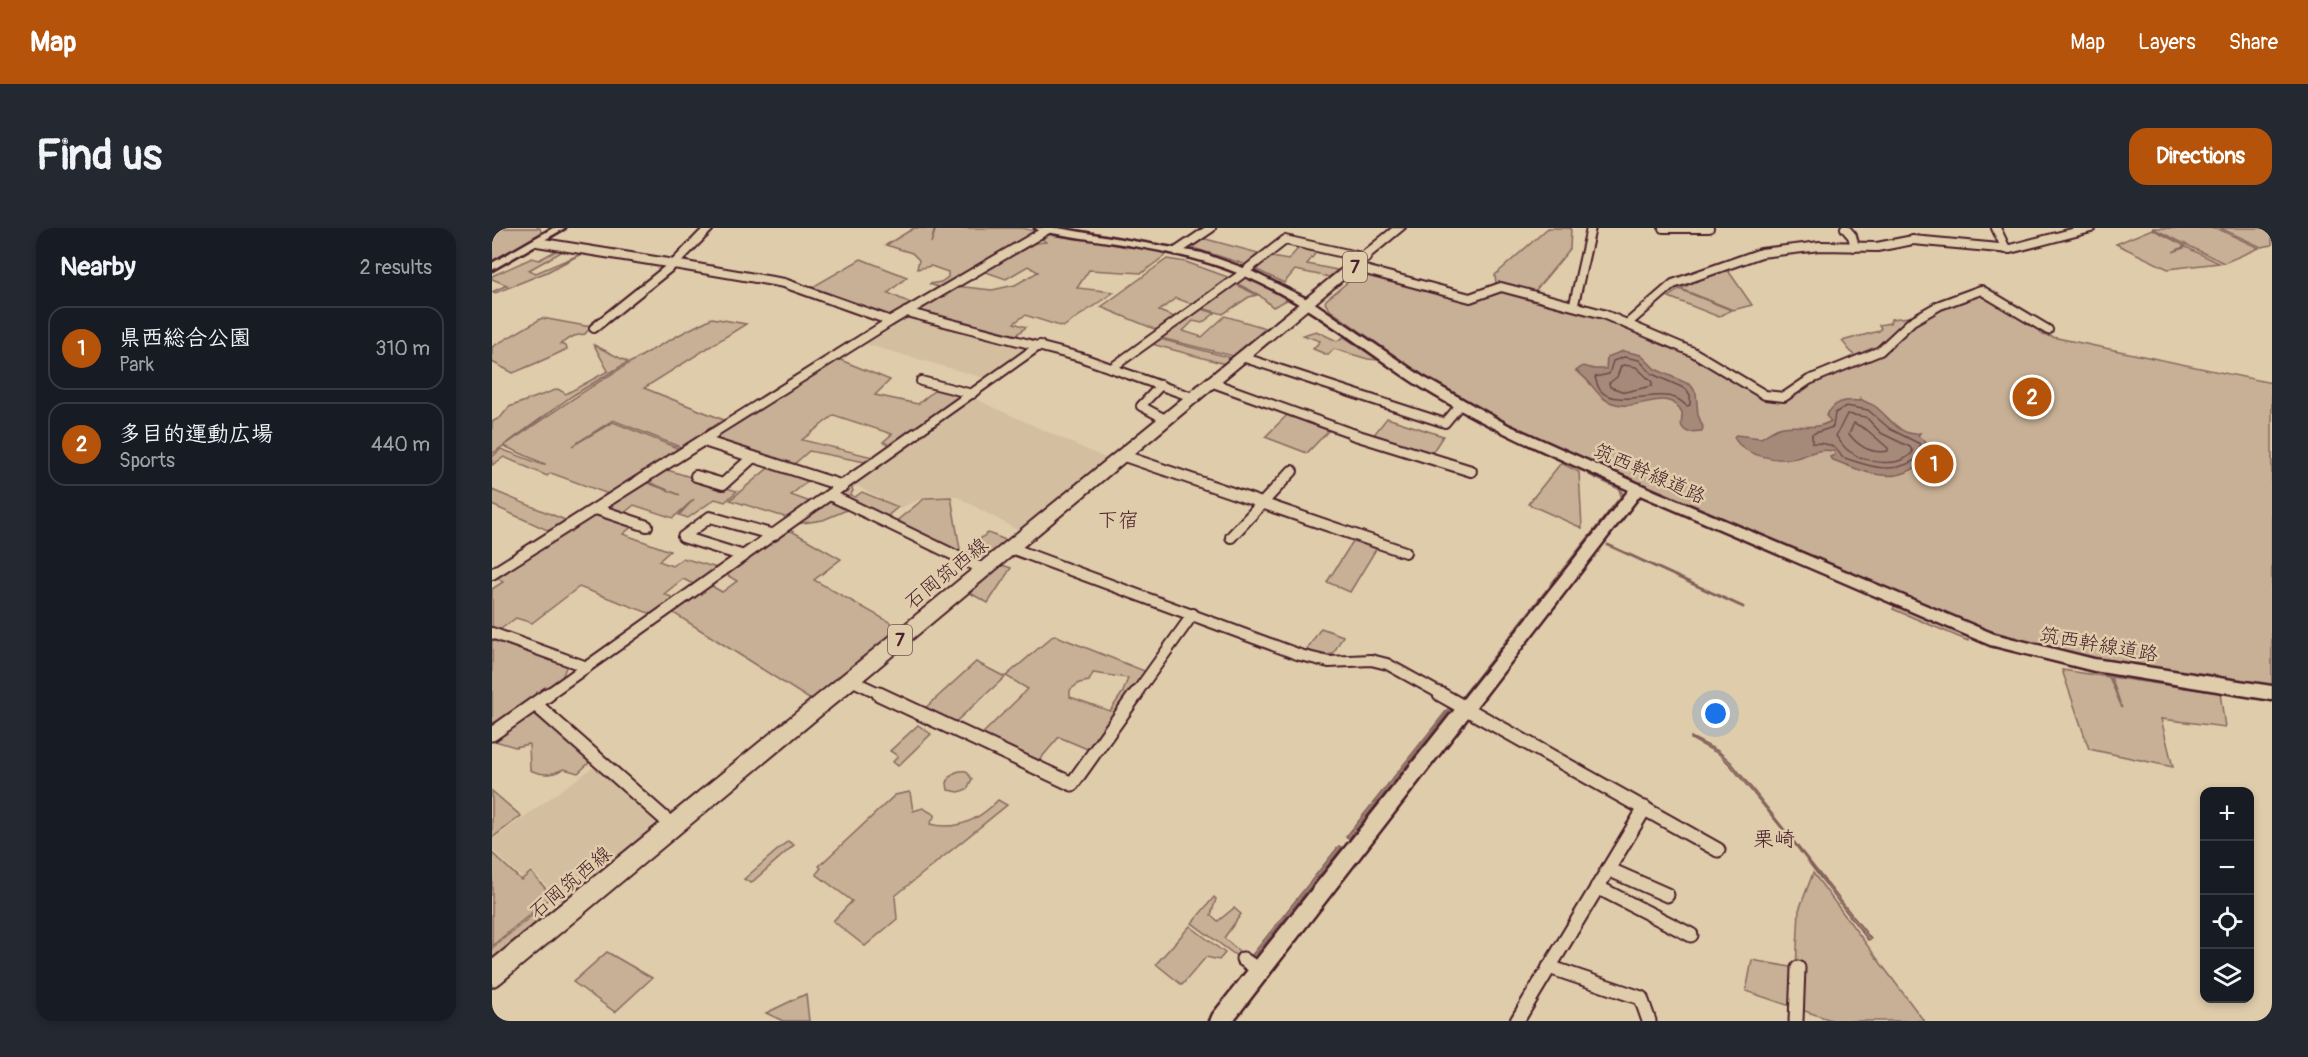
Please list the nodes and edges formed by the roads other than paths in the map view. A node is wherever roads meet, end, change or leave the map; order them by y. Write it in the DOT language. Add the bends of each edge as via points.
graph roads {
  1 [pos="560,228"];
  2 [pos="709,228"];
  3 [pos="1046,228"];
  4 [pos="1211,228"];
  5 [pos="1400,228"];
  6 [pos="1591,228"];
  7 [pos="1664,228"];
  8 [pos="1709,228"];
  9 [pos="1845,228"];
  10 [pos="1996,228"];
  11 [pos="2091,228"];
  12 [pos="537,242"];
  13 [pos="1855,247"];
  14 [pos="2006,249"];
  15 [pos="1177,251"];
  16 [pos="1366,258"];
  17 [pos="674,264"];
  18 [pos="492,267"];
  19 [pos="1354,267"];
  20 [pos="1247,270"];
  21 [pos="1309,304"];
  22 [pos="1574,304"];
  23 [pos="906,312"];
  24 [pos="891,321"];
  25 [pos="1627,324"];
  26 [pos="594,328"];
  27 [pos="2048,330"];
  28 [pos="1041,345"];
  29 [pos="1245,358"];
  30 [pos="1113,367"];
  31 [pos="921,381"];
  32 [pos="1213,383"];
  33 [pos="1161,385"];
  34 [pos="972,394"];
  35 [pos="1195,398"];
  36 [pos="1460,405"];
  37 [pos="1167,420"];
  38 [pos="704,441"];
  39 [pos="1124,456"];
  40 [pos="753,457"];
  41 [pos="1293,471"];
  42 [pos="1471,471"];
  43 [pos="696,476"];
  44 [pos="843,486"];
  45 [pos="1637,489"];
  46 [pos="830,495"];
  47 [pos="1263,503"];
  48 [pos="596,509"];
  49 [pos="647,526"];
  50 [pos="774,535"];
  51 [pos="1232,537"];
  52 [pos="1011,548"];
  53 [pos="1405,552"];
  54 [pos="744,556"];
  55 [pos="985,570"];
  56 [pos="492,574"];
  57 [pos="1193,614"];
  58 [pos="492,633"];
  59 [pos="587,667"];
  60 [pos="851,680"];
  61 [pos="2272,693"];
  62 [pos="535,704"];
  63 [pos="1466,708"];
  64 [pos="492,734"];
  65 [pos="1645,808"];
  66 [pos="674,826"];
  67 [pos="1719,850"];
  68 [pos="1608,869"];
  69 [pos="1597,887"];
  70 [pos="1667,895"];
  71 [pos="1691,935"];
  72 [pos="1244,959"];
  73 [pos="1549,967"];
  74 [pos="1798,968"];
  75 [pos="1260,971"];
  76 [pos="492,975"];
  77 [pos="1220,1021"];
  78 [pos="1517,1021"];
  79 [pos="1649,1021"];
  80 [pos="1796,1021"];
  1 -- 12 [label="street"];
  2 -- 17 [label="street"];
  3 -- 15 [label="street, 筑西幹線道路"];
  3 -- 23 [label="street"];
  4 -- 15 [label="street"];
  5 -- 16 [label="main road, 石岡筑西線 / 7"];
  6 -- 22 [label="street"];
  7 -- 8 [label="street"];
  9 -- 13 [label="street"];
  10 -- 14 [label="street"];
  11 -- 14 [label="street"];
  12 -- 17 [label="street"];
  12 -- 18 [label="street"];
  13 -- 14 [label="street" via="1913,240"];
  13 -- 25 [label="street" via="1820,246 1761,253 1721,265 1673,284"];
  15 -- 20 [label="street, 筑西幹線道路"];
  16 -- 19 [label="main road, 石岡筑西線 / 7"];
  16 -- 20 [label="street" via="1286,240"];
  17 -- 24 [label="street" via="784,283"];
  17 -- 26 [label="street"];
  19 -- 21 [label="main road, 石岡筑西線 / 7"];
  19 -- 22 [label="street" via="1470,298 1501,287"];
  20 -- 21 [label="street, 筑西幹線道路"];
  20 -- 30 [label="street"];
  21 -- 29 [label="main road, 石岡筑西線 / 7"];
  21 -- 36 [label="street, 筑西幹線道路"];
  22 -- 25 [label="street"];
  23 -- 24 [label="street"];
  23 -- 28 [label="street"];
  24 -- 38 [label="street"];
  25 -- 27 [label="street" via="1693,352 1778,399 1809,380 1880,351 1912,321 1940,305 1981,290"];
  28 -- 30 [label="street"];
  28 -- 34 [label="street"];
  29 -- 32 [label="main road, 石岡筑西線 / 7"];
  29 -- 36 [label="street" via="1445,423"];
  30 -- 33 [label="street"];
  31 -- 34 [label="street"];
  32 -- 35 [label="main road, 石岡筑西線 / 7"];
  32 -- 42 [label="street" via="1333,428"];
  33 -- 35 [label="street"];
  33 -- 37 [label="street" via="1141,406"];
  34 -- 44 [label="street"];
  35 -- 37 [label="main road, 石岡筑西線 / 7"];
  36 -- 45 [label="street, 筑西幹線道路"];
  37 -- 39 [label="main road, 石岡筑西線 / 7"];
  38 -- 40 [label="street"];
  38 -- 48 [label="street"];
  39 -- 47 [label="street"];
  39 -- 52 [label="main road, 石岡筑西線 / 7"];
  40 -- 43 [label="street" via="723,484"];
  40 -- 44 [label="street"];
  41 -- 47 [label="street"];
  44 -- 46 [label="street"];
  45 -- 61 [label="street, 筑西幹線道路" via="2000,643 2076,663"];
  45 -- 63 [label="street"];
  46 -- 50 [label="street"];
  46 -- 55 [label="street"];
  47 -- 51 [label="street"];
  47 -- 53 [label="street"];
  48 -- 49 [label="street"];
  48 -- 56 [label="street"];
  50 -- 54 [label="street"];
  50 -- 54 [label="street" via="710,517 683,537"];
  52 -- 55 [label="main road, 石岡筑西線 / 7"];
  52 -- 57 [label="street"];
  54 -- 59 [label="street"];
  55 -- 60 [label="main road, 石岡筑西線 / 7"];
  57 -- 60 [label="street" via="1072,784"];
  57 -- 63 [label="street" via="1300,656 1329,662 1371,660 1387,664"];
  58 -- 59 [label="street"];
  59 -- 62 [label="street"];
  60 -- 66 [label="main road, 石岡筑西線 / 7"];
  62 -- 64 [label="street"];
  62 -- 66 [label="street"];
  63 -- 65 [label="street"];
  63 -- 75 [label="street"];
  65 -- 67 [label="street"];
  65 -- 68 [label="street"];
  66 -- 76 [label="main road, 石岡筑西線 / 7"];
  68 -- 69 [label="street"];
  68 -- 70 [label="street"];
  69 -- 71 [label="street"];
  69 -- 73 [label="street"];
  72 -- 75 [label="street"];
  73 -- 78 [label="street"];
  73 -- 79 [label="street" via="1641,999"];
  74 -- 80 [label="street"];
  75 -- 77 [label="street"];
}
